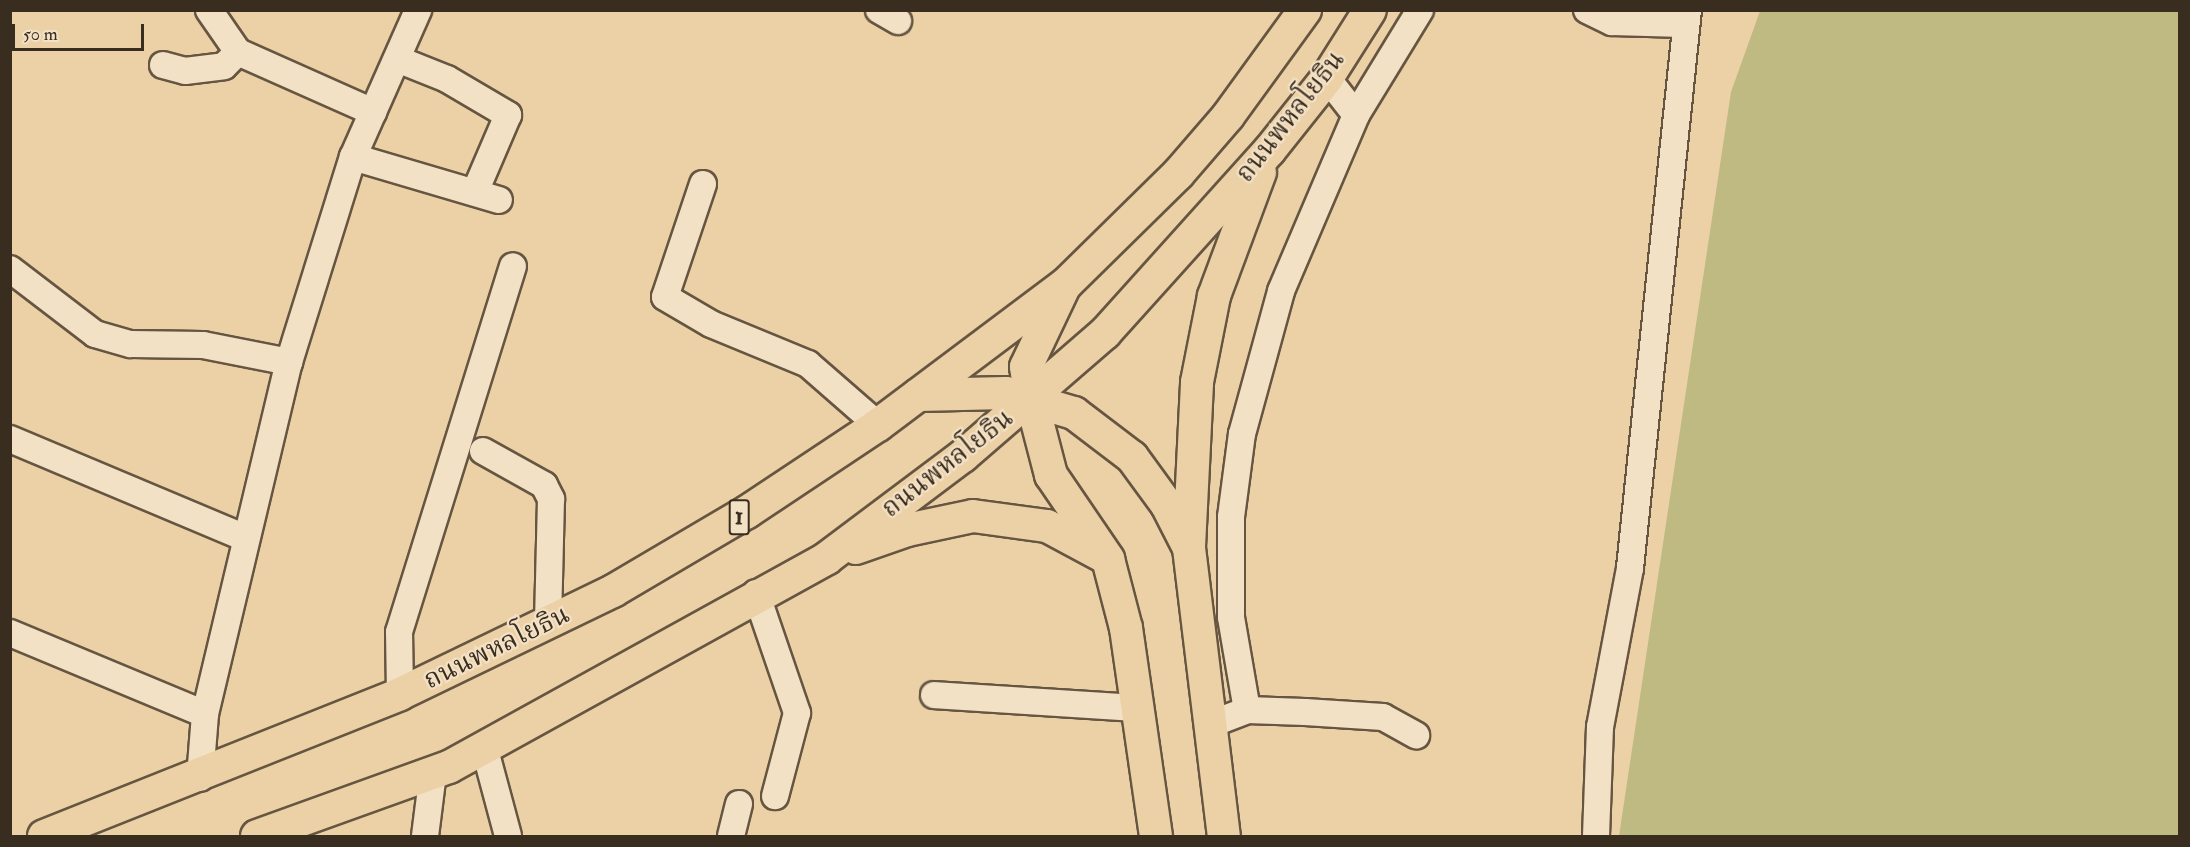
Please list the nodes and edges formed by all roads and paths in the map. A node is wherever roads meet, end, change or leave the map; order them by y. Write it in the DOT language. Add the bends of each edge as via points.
graph roads {
  1 [pos="209,10"];
  2 [pos="418,10"];
  3 [pos="1305,10"];
  4 [pos="1370,10"];
  5 [pos="1420,10"];
  6 [pos="1587,10"];
  7 [pos="1685,17"];
  8 [pos="238,52"];
  9 [pos="397,59"];
  10 [pos="163,64"];
  11 [pos="1327,78"];
  12 [pos="373,112"];
  13 [pos="1356,115"];
  14 [pos="1269,150"];
  15 [pos="353,157"];
  16 [pos="704,184"];
  17 [pos="475,192"];
  18 [pos="499,200"];
  19 [pos="513,266"];
  20 [pos="10,268"];
  21 [pos="1066,284"];
  22 [pos="289,362"];
  23 [pos="918,395"];
  24 [pos="1030,398"];
  25 [pos="878,425"];
  26 [pos="10,440"];
  27 [pos="483,451"];
  28 [pos="246,538"];
  29 [pos="1189,548"];
  30 [pos="827,558"];
  31 [pos="1108,559"];
  32 [pos="756,593"];
  33 [pos="548,624"];
  34 [pos="10,633"];
  35 [pos="399,694"];
  36 [pos="934,695"];
  37 [pos="1135,708"];
  38 [pos="1247,710"];
  39 [pos="205,714"];
  40 [pos="1211,724"];
  41 [pos="1416,735"];
  42 [pos="485,750"];
  43 [pos="433,773"];
  44 [pos="200,778"];
  45 [pos="776,796"];
  46 [pos="739,804"];
  47 [pos="44,837"];
  48 [pos="257,837"];
  49 [pos="425,837"];
  50 [pos="508,837"];
  51 [pos="731,837"];
  52 [pos="1156,837"];
  53 [pos="1224,837"];
  54 [pos="1596,837"];
  1 -- 8 [label="street"];
  2 -- 9 [label="street"];
  3 -- 21 [label="main road, ถนนพหลโยธิน / 1" via="1228,116 1178,174"];
  4 -- 11 [label="main road, ถนนพหลโยธิน"];
  5 -- 13 [label="street"];
  6 -- 7 [label="street" via="1612,22"];
  7 -- 54 [label="street" via="1630,568 1600,727"];
  8 -- 10 [label="street" via="224,66 185,71"];
  8 -- 12 [label="street"];
  9 -- 12 [label="street"];
  9 -- 17 [label="street" via="447,79 508,115"];
  11 -- 13 [label="street"];
  11 -- 14 [label="main road, ถนนพหลโยธิน"];
  12 -- 15 [label="street"];
  13 -- 38 [label="street" via="1281,291 1242,434 1231,517 1230,617"];
  14 -- 24 [label="main road, ถนนพหลโยธิน" via="1105,333"];
  14 -- 29 [label="main road" via="1214,296 1201,361"];
  15 -- 17 [label="street"];
  15 -- 22 [label="street"];
  16 -- 25 [label="street" via="665,297 711,324 808,364"];
  17 -- 18 [label="street"];
  19 -- 35 [label="street" via="399,632"];
  20 -- 22 [label="street" via="95,334 131,344 203,345"];
  21 -- 23 [label="main road, ถนนพหลโยธิน / 1"];
  21 -- 24 [label="main road, ถนนพหลโยธิน" via="1026,367"];
  22 -- 28 [label="street"];
  23 -- 24 [label="main road, ถนนพหลโยธิน" via="1006,393"];
  23 -- 25 [label="main road, ถนนพหลโยธิน / 1"];
  24 -- 29 [label="main road, ถนนพหลโยธิน" via="1074,413 1132,457 1167,505"];
  24 -- 30 [label="main road, ถนนพหลโยธิน" via="963,456"];
  24 -- 31 [label="main road, ถนนพหลโยธิน" via="1052,475"];
  25 -- 33 [label="main road, ถนนพหลโยธิน / 1" via="747,512"];
  26 -- 28 [label="street"];
  27 -- 33 [label="street" via="544,485 551,499"];
  28 -- 39 [label="street"];
  29 -- 40 [label="main road, ถนนพหลโยธิน"];
  30 -- 31 [label="main road" via="907,530 973,516 1047,526"];
  30 -- 32 [label="main road, ถนนพหลโยธิน"];
  31 -- 37 [label="main road, ถนนพหลโยธิน" via="1126,628"];
  32 -- 42 [label="main road, ถนนพหลโยธิน"];
  32 -- 45 [label="street" via="797,713"];
  33 -- 35 [label="main road, ถนนพหลโยธิน / 1"];
  34 -- 39 [label="street"];
  35 -- 44 [label="main road, ถนนพหลโยธิน / 1"];
  36 -- 37 [label="street"];
  37 -- 52 [label="main road, ถนนพหลโยธิน"];
  38 -- 40 [label="street"];
  38 -- 41 [label="street" via="1383,717"];
  39 -- 44 [label="street"];
  40 -- 53 [label="main road, ถนนพหลโยธิน"];
  42 -- 43 [label="main road, ถนนพหลโยธิน"];
  42 -- 50 [label="street"];
  43 -- 48 [label="main road, ถนนพหลโยธิน"];
  43 -- 49 [label="street"];
  44 -- 47 [label="main road, ถนนพหลโยธิน / 1"];
  46 -- 51 [label="street"];
}
